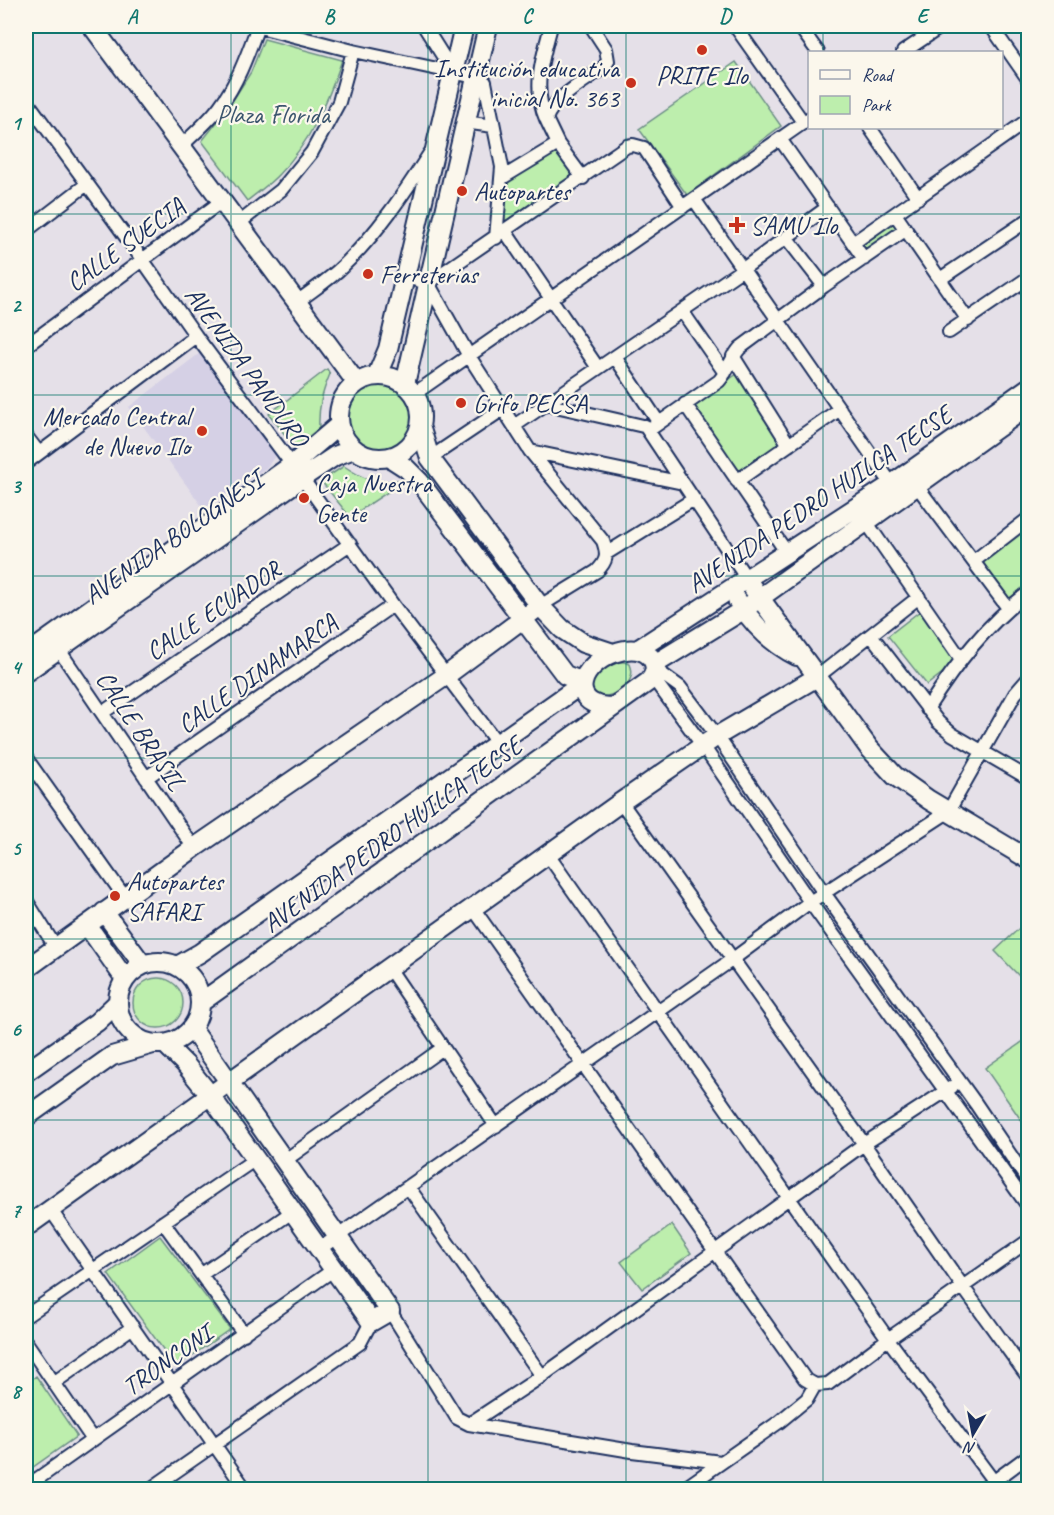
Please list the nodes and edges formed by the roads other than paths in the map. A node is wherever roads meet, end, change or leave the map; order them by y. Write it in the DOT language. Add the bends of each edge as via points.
graph roads {
  1 [pos="92,26"];
  2 [pos="257,26"];
  3 [pos="424,26"];
  4 [pos="464,26"];
  5 [pos="488,26"];
  6 [pos="551,26"];
  7 [pos="591,26"];
  8 [pos="735,26"];
  9 [pos="799,26"];
  10 [pos="942,26"];
  11 [pos="991,26"];
  12 [pos="353,51"];
  13 [pos="817,51"];
  14 [pos="904,51"];
  15 [pos="453,72"];
  16 [pos="475,77"];
  17 [pos="1029,79"];
  18 [pos="26,100"];
  19 [pos="30,116"];
  20 [pos="546,118"];
  21 [pos="806,120"];
  22 [pos="1029,120"];
  23 [pos="464,122"];
  24 [pos="493,126"];
  25 [pos="871,129"];
  26 [pos="780,139"];
  27 [pos="437,142"];
  28 [pos="558,144"];
  29 [pos="181,146"];
  30 [pos="502,178"];
  31 [pos="583,178"];
  32 [pos="87,184"];
  33 [pos="918,198"];
  34 [pos="694,199"];
  35 [pos="222,201"];
  36 [pos="683,207"];
  37 [pos="828,207"];
  38 [pos="895,214"];
  39 [pos="1028,221"];
  40 [pos="239,223"];
  41 [pos="905,230"];
  42 [pos="26,231"];
  43 [pos="500,235"];
  44 [pos="786,237"];
  45 [pos="853,243"];
  46 [pos="142,259"];
  47 [pos="864,259"];
  48 [pos="742,269"];
  49 [pos="405,277"];
  50 [pos="1029,278"];
  51 [pos="940,279"];
  52 [pos="428,283"];
  53 [pos="824,286"];
  54 [pos="551,298"];
  55 [pos="296,303"];
  56 [pos="682,311"];
  57 [pos="778,320"];
  58 [pos="968,320"];
  59 [pos="949,332"];
  60 [pos="196,336"];
  61 [pos="26,346"];
  62 [pos="469,356"];
  63 [pos="733,356"];
  64 [pos="615,357"];
  65 [pos="598,368"];
  66 [pos="725,373"];
  67 [pos="377,375"];
  68 [pos="356,382"];
  69 [pos="410,389"];
  70 [pos="1025,403"];
  71 [pos="546,404"];
  72 [pos="685,404"];
  73 [pos="503,409"];
  74 [pos="840,409"];
  75 [pos="659,423"];
  76 [pos="339,425"];
  77 [pos="420,426"];
  78 [pos="514,426"];
  79 [pos="645,426"];
  80 [pos="26,436"];
  81 [pos="789,445"];
  82 [pos="354,449"];
  83 [pos="530,452"];
  84 [pos="39,453"];
  85 [pos="389,457"];
  86 [pos="430,458"];
  87 [pos="26,463"];
  88 [pos="297,471"];
  89 [pos="737,481"];
  90 [pos="683,483"];
  91 [pos="917,486"];
  92 [pos="897,491"];
  93 [pos="694,499"];
  94 [pos="867,523"];
  95 [pos="1024,523"];
  96 [pos="1029,537"];
  97 [pos="350,544"];
  98 [pos="607,553"];
  99 [pos="787,553"];
  100 [pos="974,561"];
  101 [pos="747,579"];
  102 [pos="730,590"];
  103 [pos="1029,593"];
  104 [pos="759,597"];
  105 [pos="919,597"];
  106 [pos="393,605"];
  107 [pos="540,606"];
  108 [pos="1008,608"];
  109 [pos="743,610"];
  110 [pos="523,620"];
  111 [pos="870,635"];
  112 [pos="55,643"];
  113 [pos="637,650"];
  114 [pos="613,653"];
  115 [pos="26,655"];
  116 [pos="961,659"];
  117 [pos="804,660"];
  118 [pos="654,670"];
  119 [pos="26,672"];
  120 [pos="447,675"];
  121 [pos="817,677"];
  122 [pos="1029,679"];
  123 [pos="583,683"];
  124 [pos="614,706"];
  125 [pos="927,709"];
  126 [pos="102,714"];
  127 [pos="710,741"];
  128 [pos="498,744"];
  129 [pos="982,751"];
  130 [pos="26,758"];
  131 [pos="146,778"];
  132 [pos="1029,778"];
  133 [pos="621,802"];
  134 [pos="948,812"];
  135 [pos="194,848"];
  136 [pos="548,855"];
  137 [pos="1029,859"];
  138 [pos="824,893"];
  139 [pos="126,899"];
  140 [pos="26,900"];
  141 [pos="810,902"];
  142 [pos="473,908"];
  143 [pos="104,912"];
  144 [pos="87,925"];
  145 [pos="56,948"];
  146 [pos="733,959"];
  147 [pos="143,965"];
  148 [pos="177,966"];
  149 [pos="389,968"];
  150 [pos="26,969"];
  151 [pos="125,979"];
  152 [pos="117,1003"];
  153 [pos="200,1003"];
  154 [pos="658,1011"];
  155 [pos="192,1029"];
  156 [pos="159,1044"];
  157 [pos="443,1048"];
  158 [pos="583,1065"];
  159 [pos="26,1072"];
  160 [pos="228,1082"];
  161 [pos="960,1082"];
  162 [pos="946,1092"];
  163 [pos="210,1095"];
  164 [pos="26,1117"];
  165 [pos="496,1126"];
  166 [pos="864,1144"];
  167 [pos="254,1160"];
  168 [pos="284,1161"];
  169 [pos="1029,1181"];
  170 [pos="409,1188"];
  171 [pos="789,1198"];
  172 [pos="1029,1206"];
  173 [pos="50,1209"];
  174 [pos="292,1212"];
  175 [pos="163,1222"];
  176 [pos="26,1227"];
  177 [pos="338,1238"];
  178 [pos="1029,1241"];
  179 [pos="318,1250"];
  180 [pos="714,1252"];
  181 [pos="333,1270"];
  182 [pos="93,1271"];
  183 [pos="202,1274"];
  184 [pos="963,1287"];
  185 [pos="390,1311"];
  186 [pos="26,1316"];
  187 [pos="371,1322"];
  188 [pos="133,1328"];
  189 [pos="244,1334"];
  190 [pos="888,1339"];
  191 [pos="26,1342"];
  192 [pos="542,1376"];
  193 [pos="1029,1377"];
  194 [pos="55,1382"];
  195 [pos="172,1384"];
  196 [pos="815,1385"];
  197 [pos="469,1424"];
  198 [pos="93,1440"];
  199 [pos="214,1444"];
  200 [pos="1029,1456"];
  201 [pos="721,1462"];
  202 [pos="997,1485"];
  203 [pos="26,1487"];
  204 [pos="149,1490"];
  205 [pos="246,1490"];
  206 [pos="682,1490"];
  207 [pos="982,1490"];
  1 -- 29 [label="street"];
  2 -- 12 [label="street"];
  2 -- 29 [label="street" via="235,83 222,104"];
  3 -- 15 [label="street"];
  4 -- 15 [label="street"];
  5 -- 16 [label="street"];
  6 -- 20 [label="street" via="538,88 539,104"];
  7 -- 20 [label="street" via="606,49 608,61 556,102"];
  8 -- 21 [label="street"];
  9 -- 13 [label="street"];
  10 -- 14 [label="street"];
  11 -- 17 [label="street"];
  12 -- 15 [label="street"];
  12 -- 40 [label="street" via="339,102 312,152 281,190"];
  15 -- 16 [label="street"];
  15 -- 27 [label="street"];
  16 -- 23 [label="street"];
  16 -- 24 [label="street" via="485,82"];
  18 -- 19 [label="street, AVENIDA PANDURO"];
  19 -- 32 [label="street, AVENIDA PANDURO"];
  20 -- 28 [label="street"];
  21 -- 26 [label="street"];
  22 -- 33 [label="street"];
  23 -- 24 [label="street"];
  23 -- 52 [label="street"];
  24 -- 30 [label="street"];
  25 -- 33 [label="street"];
  26 -- 34 [label="street"];
  26 -- 37 [label="street"];
  27 -- 49 [label="street"];
  27 -- 55 [label="street" via="372,233 343,266"];
  28 -- 30 [label="street"];
  28 -- 31 [label="street"];
  29 -- 35 [label="street"];
  30 -- 43 [label="street"];
  31 -- 36 [label="street" via="627,146 639,146"];
  31 -- 43 [label="street"];
  32 -- 42 [label="street"];
  32 -- 46 [label="street, AVENIDA PANDURO"];
  33 -- 38 [label="street"];
  34 -- 36 [label="street"];
  34 -- 48 [label="street"];
  35 -- 40 [label="street"];
  35 -- 46 [label="street, CALLE SUECIA"];
  36 -- 54 [label="street"];
  37 -- 44 [label="street"];
  37 -- 45 [label="street"];
  38 -- 41 [label="street"];
  38 -- 45 [label="street"];
  39 -- 51 [label="street"];
  40 -- 55 [label="street"];
  41 -- 47 [label="street"];
  41 -- 51 [label="street"];
  43 -- 52 [label="street"];
  43 -- 54 [label="street"];
  44 -- 48 [label="street"];
  44 -- 53 [label="street"];
  45 -- 47 [label="street"];
  46 -- 60 [label="street, AVENIDA PANDURO"];
  46 -- 61 [label="street, CALLE SUECIA"];
  47 -- 53 [label="street"];
  48 -- 56 [label="street"];
  48 -- 57 [label="street"];
  49 -- 52 [label="street"];
  49 -- 67 [label="street" via="388,349"];
  50 -- 58 [label="street"];
  51 -- 58 [label="street"];
  52 -- 62 [label="street"];
  52 -- 69 [label="street"];
  53 -- 57 [label="street"];
  54 -- 62 [label="street"];
  54 -- 65 [label="street"];
  55 -- 68 [label="street"];
  56 -- 64 [label="street"];
  56 -- 66 [label="street"];
  57 -- 63 [label="street"];
  57 -- 74 [label="street"];
  58 -- 59 [label="street"];
  60 -- 84 [label="street"];
  60 -- 88 [label="street, AVENIDA PANDURO"];
  62 -- 69 [label="street"];
  62 -- 73 [label="street"];
  63 -- 66 [label="street"];
  63 -- 81 [label="street"];
  64 -- 65 [label="street"];
  64 -- 75 [label="street"];
  65 -- 71 [label="street"];
  66 -- 72 [label="street"];
  67 -- 68 [label="street"];
  67 -- 69 [label="street" via="392,377"];
  68 -- 76 [label="street" via="339,406"];
  69 -- 77 [label="street" via="422,415"];
  70 -- 91 [label="street, AVENIDA PEDRO HUILCA TECSE"];
  70 -- 92 [label="street, AVENIDA PEDRO HUILCA TECSE"];
  71 -- 78 [label="street"];
  71 -- 79 [label="street"];
  72 -- 75 [label="street"];
  72 -- 89 [label="street"];
  73 -- 78 [label="street"];
  73 -- 86 [label="street"];
  74 -- 81 [label="street"];
  74 -- 92 [label="street"];
  75 -- 79 [label="street" via="652,428"];
  76 -- 82 [label="street"];
  76 -- 88 [label="street, AVENIDA BOLOGNESI"];
  77 -- 85 [label="street" via="409,446"];
  77 -- 86 [label="street"];
  78 -- 83 [label="street"];
  79 -- 90 [label="street"];
  80 -- 84 [label="street"];
  81 -- 89 [label="street"];
  82 -- 85 [label="street" via="370,457"];
  82 -- 88 [label="street, AVENIDA BOLOGNESI"];
  83 -- 90 [label="street"];
  83 -- 98 [label="street" via="603,541"];
  84 -- 87 [label="street"];
  85 -- 110 [label="street" via="419,481"];
  86 -- 107 [label="street"];
  88 -- 97 [label="street, AVENIDA PANDURO"];
  88 -- 112 [label="street, AVENIDA BOLOGNESI"];
  89 -- 99 [label="street"];
  90 -- 93 [label="street"];
  91 -- 92 [label="street, AVENIDA PEDRO HUILCA TECSE"];
  91 -- 100 [label="street"];
  92 -- 94 [label="street, AVENIDA PEDRO HUILCA TECSE"];
  92 -- 99 [label="street, AVENIDA PEDRO HUILCA TECSE"];
  93 -- 98 [label="street"];
  93 -- 101 [label="street"];
  94 -- 104 [label="street, AVENIDA PEDRO HUILCA TECSE"];
  94 -- 105 [label="street"];
  95 -- 96 [label="street"];
  95 -- 100 [label="street"];
  97 -- 106 [label="street, AVENIDA PANDURO"];
  97 -- 126 [label="street, CALLE ECUADOR"];
  98 -- 107 [label="street" via="597,571"];
  99 -- 101 [label="street, AVENIDA PEDRO HUILCA TECSE"];
  100 -- 108 [label="street"];
  101 -- 102 [label="street, AVENIDA PEDRO HUILCA TECSE"];
  101 -- 104 [label="street"];
  102 -- 109 [label="street"];
  102 -- 113 [label="street, AVENIDA PEDRO HUILCA TECSE"];
  103 -- 108 [label="street"];
  104 -- 109 [label="street, AVENIDA PEDRO HUILCA TECSE"];
  104 -- 117 [label="street"];
  105 -- 111 [label="street"];
  105 -- 116 [label="street"];
  106 -- 120 [label="street, AVENIDA PANDURO"];
  106 -- 131 [label="street, CALLE DINAMARCA"];
  107 -- 110 [label="street"];
  107 -- 114 [label="street" via="562,629 583,643"];
  108 -- 116 [label="street"];
  109 -- 117 [label="street" via="785,651"];
  109 -- 118 [label="street, AVENIDA PEDRO HUILCA TECSE"];
  110 -- 120 [label="street"];
  110 -- 123 [label="street" via="565,675"];
  111 -- 121 [label="street"];
  111 -- 125 [label="street"];
  112 -- 115 [label="street, AVENIDA BOLOGNESI"];
  112 -- 119 [label="street, AVENIDA BOLOGNESI"];
  112 -- 126 [label="street, CALLE BRASIL"];
  113 -- 114 [label="street"];
  113 -- 118 [label="street" via="648,654"];
  114 -- 123 [label="street, AVENIDA PEDRO HUILCA TECSE" via="593,666"];
  116 -- 125 [label="street"];
  117 -- 121 [label="street"];
  118 -- 124 [label="street, AVENIDA PEDRO HUILCA TECSE"];
  118 -- 127 [label="street"];
  118 -- 127 [label="street" via="680,687"];
  120 -- 128 [label="street, AVENIDA PANDURO"];
  120 -- 135 [label="street"];
  121 -- 127 [label="street"];
  121 -- 134 [label="street" via="869,748 895,776"];
  122 -- 129 [label="street" via="1015,694"];
  123 -- 124 [label="street" via="590,702 607,708"];
  123 -- 128 [label="street, AVENIDA PEDRO HUILCA TECSE"];
  124 -- 153 [label="street, AVENIDA PEDRO HUILCA TECSE"];
  125 -- 129 [label="street" via="952,734"];
  126 -- 131 [label="street, CALLE BRASIL"];
  127 -- 133 [label="street"];
  127 -- 138 [label="street"];
  127 -- 141 [label="street"];
  128 -- 148 [label="street, AVENIDA PEDRO HUILCA TECSE"];
  129 -- 132 [label="street"];
  129 -- 134 [label="street"];
  130 -- 139 [label="street"];
  131 -- 135 [label="street, CALLE BRASIL"];
  133 -- 136 [label="street"];
  133 -- 146 [label="street"];
  134 -- 137 [label="street"];
  134 -- 138 [label="street"];
  135 -- 139 [label="street"];
  136 -- 142 [label="street"];
  136 -- 154 [label="street"];
  138 -- 141 [label="street"];
  138 -- 161 [label="street"];
  139 -- 143 [label="street"];
  140 -- 145 [label="street"];
  141 -- 146 [label="street"];
  141 -- 162 [label="street"];
  142 -- 149 [label="street"];
  142 -- 158 [label="street"];
  143 -- 144 [label="street"];
  143 -- 147 [label="street"];
  144 -- 145 [label="street"];
  144 -- 151 [label="street"];
  145 -- 150 [label="street"];
  146 -- 154 [label="street"];
  146 -- 166 [label="street"];
  147 -- 148 [label="street" via="154,962"];
  147 -- 151 [label="street"];
  148 -- 153 [label="street" via="194,981"];
  149 -- 157 [label="street"];
  149 -- 160 [label="street"];
  151 -- 152 [label="street"];
  152 -- 156 [label="street" via="124,1026 137,1038"];
  152 -- 159 [label="street" via="97,1022"];
  153 -- 155 [label="street"];
  154 -- 158 [label="street"];
  154 -- 171 [label="street"];
  155 -- 156 [label="street" via="176,1041"];
  155 -- 160 [label="street"];
  156 -- 163 [label="street" via="185,1064"];
  156 -- 164 [label="street" via="112,1056"];
  157 -- 165 [label="street"];
  157 -- 168 [label="street"];
  158 -- 165 [label="street"];
  158 -- 180 [label="street"];
  160 -- 163 [label="street"];
  160 -- 168 [label="street"];
  161 -- 162 [label="street"];
  161 -- 169 [label="street"];
  162 -- 166 [label="street"];
  162 -- 172 [label="street"];
  163 -- 167 [label="street"];
  163 -- 173 [label="street"];
  165 -- 170 [label="street"];
  166 -- 171 [label="street"];
  166 -- 184 [label="street"];
  167 -- 174 [label="street"];
  167 -- 175 [label="street"];
  168 -- 177 [label="street"];
  170 -- 177 [label="street"];
  170 -- 192 [label="street"];
  171 -- 180 [label="street"];
  171 -- 190 [label="street"];
  173 -- 176 [label="street"];
  173 -- 182 [label="street"];
  174 -- 179 [label="street"];
  174 -- 183 [label="street"];
  175 -- 182 [label="street"];
  175 -- 183 [label="street"];
  177 -- 179 [label="street"];
  177 -- 185 [label="street"];
  178 -- 184 [label="street"];
  179 -- 181 [label="street"];
  180 -- 192 [label="street"];
  180 -- 196 [label="street" via="805,1379"];
  181 -- 187 [label="street"];
  181 -- 189 [label="street, TRONCONI"];
  182 -- 186 [label="street"];
  182 -- 188 [label="street"];
  183 -- 189 [label="street"];
  184 -- 190 [label="street"];
  184 -- 193 [label="street"];
  185 -- 187 [label="street"];
  185 -- 197 [label="street" via="457,1418"];
  187 -- 199 [label="street" via="360,1343"];
  188 -- 194 [label="street"];
  188 -- 195 [label="street"];
  189 -- 195 [label="street, TRONCONI"];
  190 -- 196 [label="street" via="828,1383"];
  190 -- 202 [label="street"];
  191 -- 194 [label="street"];
  192 -- 197 [label="street"];
  194 -- 198 [label="street"];
  195 -- 198 [label="street, TRONCONI"];
  195 -- 199 [label="street"];
  196 -- 201 [label="street" via="802,1404"];
  197 -- 201 [label="street"];
  198 -- 203 [label="street, TRONCONI"];
  199 -- 204 [label="street"];
  199 -- 205 [label="street"];
  200 -- 202 [label="street"];
  201 -- 206 [label="street"];
  202 -- 207 [label="street"];
}
